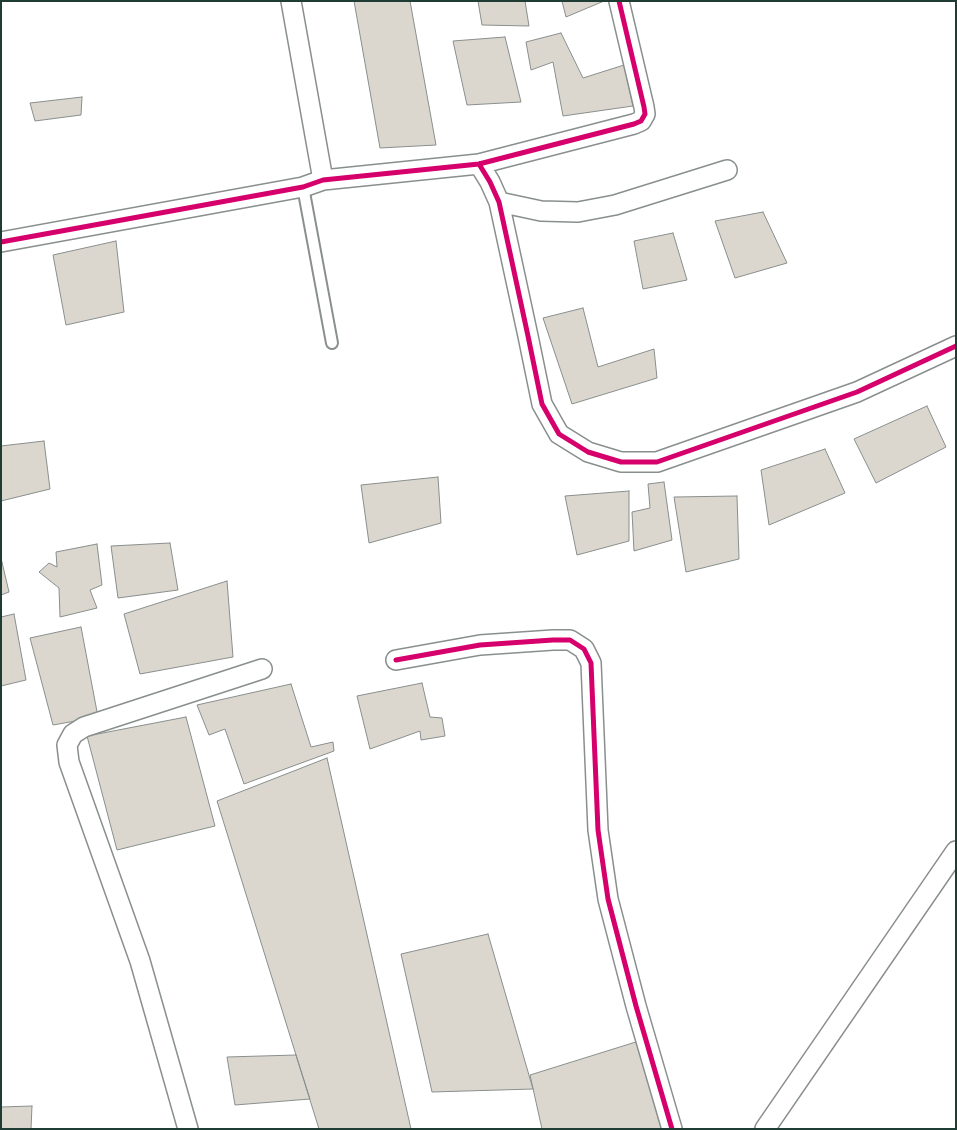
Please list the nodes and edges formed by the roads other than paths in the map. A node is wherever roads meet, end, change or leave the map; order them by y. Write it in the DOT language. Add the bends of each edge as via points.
graph roads {
  1 [pos="291,1"];
  2 [pos="619,1"];
  3 [pos="479,164"];
  4 [pos="727,170"];
  5 [pos="323,180"];
  6 [pos="302,187"];
  7 [pos="499,202"];
  8 [pos="1,242"];
  9 [pos="332,343"];
  10 [pos="956,346"];
  11 [pos="396,660"];
  12 [pos="262,669"];
  13 [pos="956,851"];
  14 [pos="188,1129"];
  15 [pos="672,1129"];
  16 [pos="764,1129"];
  1 -- 5 [label="street"];
  2 -- 3 [label="street" via="644,107 641,121"];
  3 -- 5 [label="street"];
  3 -- 7 [label="street"];
  4 -- 7 [label="street" via="615,205 578,212 541,211"];
  5 -- 6 [label="street"];
  6 -- 8 [label="street"];
  6 -- 9 [label="lane"];
  7 -- 10 [label="street" via="542,404 559,434 588,452 621,462 657,462 857,392"];
  11 -- 15 [label="street" via="480,645 570,640 584,649 591,663 598,830 608,899"];
  12 -- 14 [label="street" via="84,727 73,734 67,745 69,762 140,961"];
  13 -- 16 [label="street"];
}
